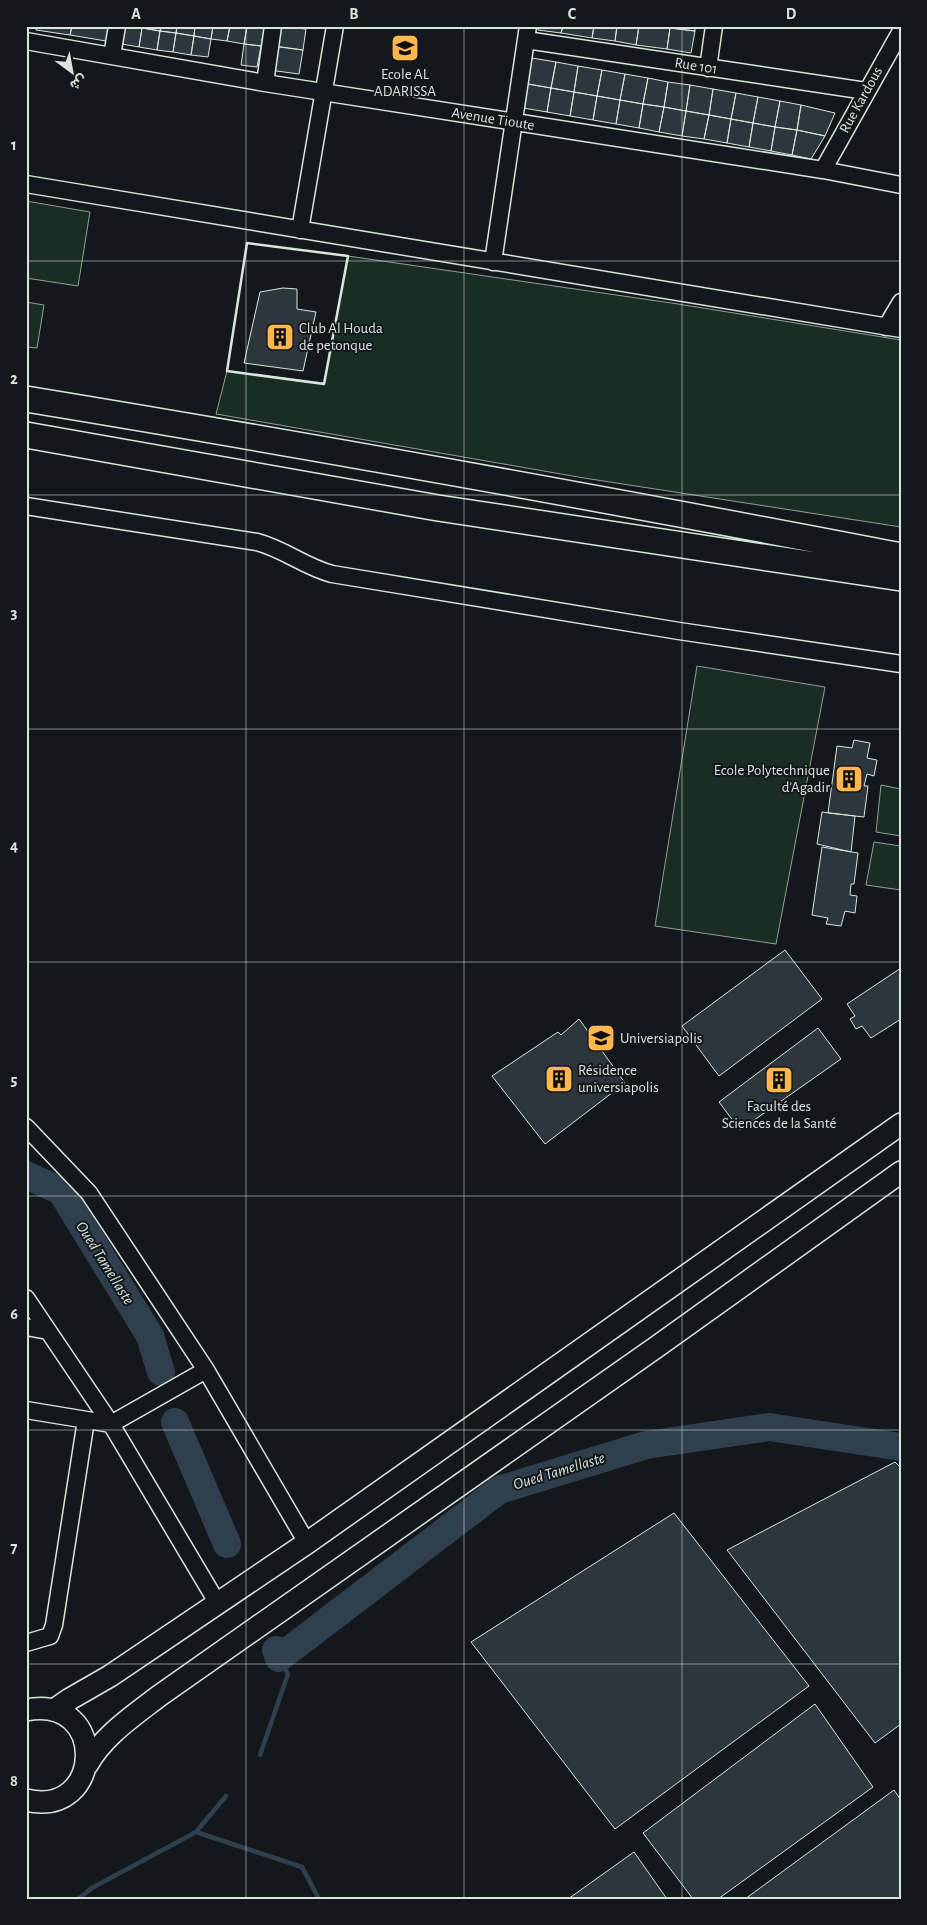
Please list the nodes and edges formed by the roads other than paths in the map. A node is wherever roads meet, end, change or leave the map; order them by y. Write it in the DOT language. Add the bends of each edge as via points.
graph roads {
  1 [pos="116,26"];
  2 [pos="273,26"];
  3 [pos="335,26"];
  4 [pos="714,26"];
  5 [pos="901,31"];
  6 [pos="527,33"];
  7 [pos="26,40"];
  8 [pos="112,56"];
  9 [pos="708,68"];
  10 [pos="265,83"];
  11 [pos="866,91"];
  12 [pos="324,92"];
  13 [pos="513,122"];
  14 [pos="823,170"];
  15 [pos="26,184"];
  16 [pos="901,185"];
  17 [pos="300,230"];
  18 [pos="493,262"];
  19 [pos="901,302"];
  20 [pos="893,328"];
  21 [pos="26,399"];
  22 [pos="26,435"];
  23 [pos="26,506"];
  24 [pos="901,556"];
  25 [pos="901,578"];
  26 [pos="901,664"];
  27 [pos="901,1124"];
  28 [pos="26,1127"];
  29 [pos="901,1172"];
  30 [pos="26,1298"];
  31 [pos="26,1327"];
  32 [pos="48,1331"];
  33 [pos="206,1370"];
  34 [pos="26,1410"];
  35 [pos="86,1420"];
  36 [pos="111,1424"];
  37 [pos="307,1543"];
  38 [pos="218,1604"];
  39 [pos="26,1643"];
  40 [pos="26,1710"];
  41 [pos="54,1710"];
  42 [pos="87,1765"];
  43 [pos="29,1802"];
  1 -- 8 [label="street"];
  2 -- 10 [label="street"];
  3 -- 12 [label="street"];
  4 -- 9 [label="street"];
  5 -- 11 [label="street, Rue Kardous"];
  6 -- 9 [label="street, Rue 101"];
  6 -- 13 [label="street"];
  7 -- 8 [label="street, Avenue Tioute"];
  8 -- 10 [label="street, Avenue Tioute"];
  9 -- 11 [label="street, Rue 101"];
  10 -- 12 [label="street, Avenue Tioute"];
  11 -- 14 [label="street, Rue Kardous"];
  12 -- 13 [label="street, Avenue Tioute"];
  12 -- 17 [label="street"];
  13 -- 14 [label="street, Avenue Tioute"];
  13 -- 18 [label="street"];
  14 -- 16 [label="street, Avenue Tioute"];
  15 -- 17 [label="street"];
  17 -- 18 [label="street"];
  18 -- 20 [label="street"];
  19 -- 20 [label="street"];
  21 -- 24 [label="highway" via="334,450"];
  22 -- 25 [label="highway" via="438,508"];
  23 -- 26 [label="street" via="257,542 332,574"];
  27 -- 37 [label="main road"];
  28 -- 33 [label="street" via="90,1194"];
  29 -- 42 [label="main road" via="153,1701 95,1750"];
  30 -- 32 [label="street"];
  31 -- 32 [label="street"];
  32 -- 36 [label="street"];
  33 -- 36 [label="street"];
  33 -- 37 [label="street"];
  34 -- 35 [label="street"];
  35 -- 36 [label="street"];
  35 -- 39 [label="street" via="54,1625 50,1636"];
  36 -- 38 [label="street"];
  37 -- 38 [label="main road"];
  38 -- 41 [label="main road"];
  40 -- 41 [label="main road"];
  41 -- 42 [label="main road" via="70,1718 81,1731 88,1753"];
  42 -- 43 [label="main road" via="80,1782 66,1795 47,1802"];
}
